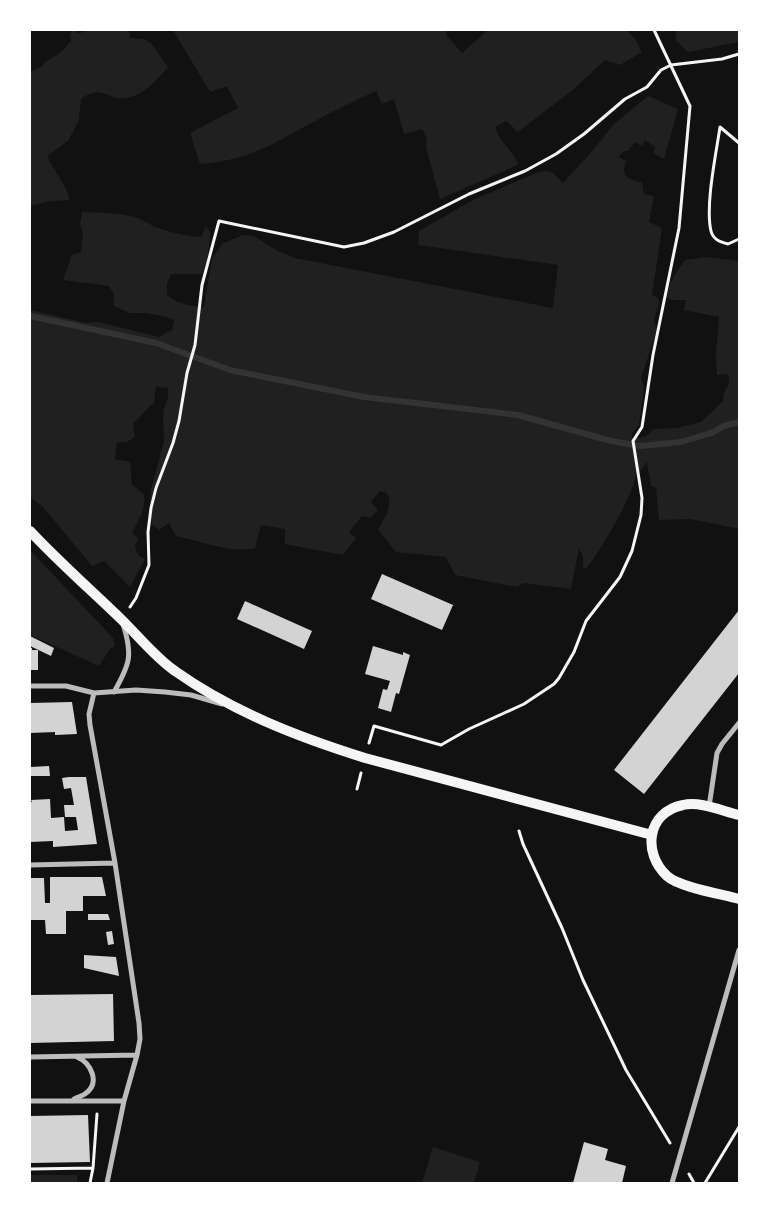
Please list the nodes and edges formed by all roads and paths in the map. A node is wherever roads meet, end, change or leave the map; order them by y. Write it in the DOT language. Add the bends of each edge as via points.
graph roads {
  1 [pos="653,31"];
  2 [pos="739,54"];
  3 [pos="671,64"];
  4 [pos="738,140"];
  5 [pos="739,239"];
  6 [pos="30,530"];
  7 [pos="121,620"];
  8 [pos="30,686"];
  9 [pos="114,692"];
  10 [pos="94,694"];
  11 [pos="239,710"];
  12 [pos="739,723"];
  13 [pos="441,746"];
  14 [pos="709,808"];
  15 [pos="739,814"];
  16 [pos="519,832"];
  17 [pos="652,835"];
  18 [pos="115,863"];
  19 [pos="30,864"];
  20 [pos="739,899"];
  21 [pos="739,950"];
  22 [pos="74,1056"];
  23 [pos="136,1056"];
  24 [pos="30,1057"];
  25 [pos="71,1100"];
  26 [pos="98,1100"];
  27 [pos="30,1101"];
  28 [pos="124,1101"];
  29 [pos="739,1127"];
  30 [pos="679,1158"];
  31 [pos="93,1168"];
  32 [pos="30,1169"];
  33 [pos="90,1183"];
  34 [pos="107,1183"];
  35 [pos="672,1183"];
  36 [pos="694,1183"];
  37 [pos="705,1183"];
  1 -- 3 [label="path"];
  2 -- 3 [label="path"];
  3 -- 7 [label="path" via="661,70 647,87 625,99 556,154 394,232 364,243 344,247 219,221 202,285 179,421 151,508 149,565 136,598"];
  3 -- 13 [label="path" via="690,106 687,148 679,228 653,354 642,427 634,441 641,486 641,515 632,551 620,577 586,620 560,678 524,704 469,728"];
  4 -- 5 [label="path" via="720,127 710,211 714,238 728,244"];
  6 -- 7 [label="main road"];
  7 -- 9 [label="street" via="130,658"];
  7 -- 11 [label="main road" via="172,670"];
  8 -- 10 [label="street" via="66,686"];
  9 -- 10 [label="street"];
  9 -- 11 [label="street" via="136,690 191,695"];
  10 -- 18 [label="street" via="90,725"];
  11 -- 17 [label="main road" via="365,758"];
  12 -- 14 [label="street" via="717,753"];
  14 -- 15 [label="main road"];
  14 -- 17 [label="main road" via="694,804 672,809 657,822"];
  16 -- 30 [label="path" via="626,1070"];
  17 -- 20 [label="main road" via="652,854 667,877 677,883"];
  18 -- 19 [label="street"];
  18 -- 23 [label="street" via="139,1023"];
  21 -- 30 [label="street"];
  22 -- 23 [label="street"];
  22 -- 24 [label="street"];
  22 -- 25 [label="street" via="89,1065 93,1080 86,1094"];
  23 -- 28 [label="street"];
  25 -- 26 [label="street"];
  25 -- 27 [label="street"];
  26 -- 28 [label="street"];
  26 -- 31 [label="path"];
  28 -- 34 [label="street"];
  29 -- 37 [label="path"];
  30 -- 35 [label="street"];
  30 -- 36 [label="path"];
  31 -- 32 [label="path"];
  31 -- 33 [label="path"];
}
